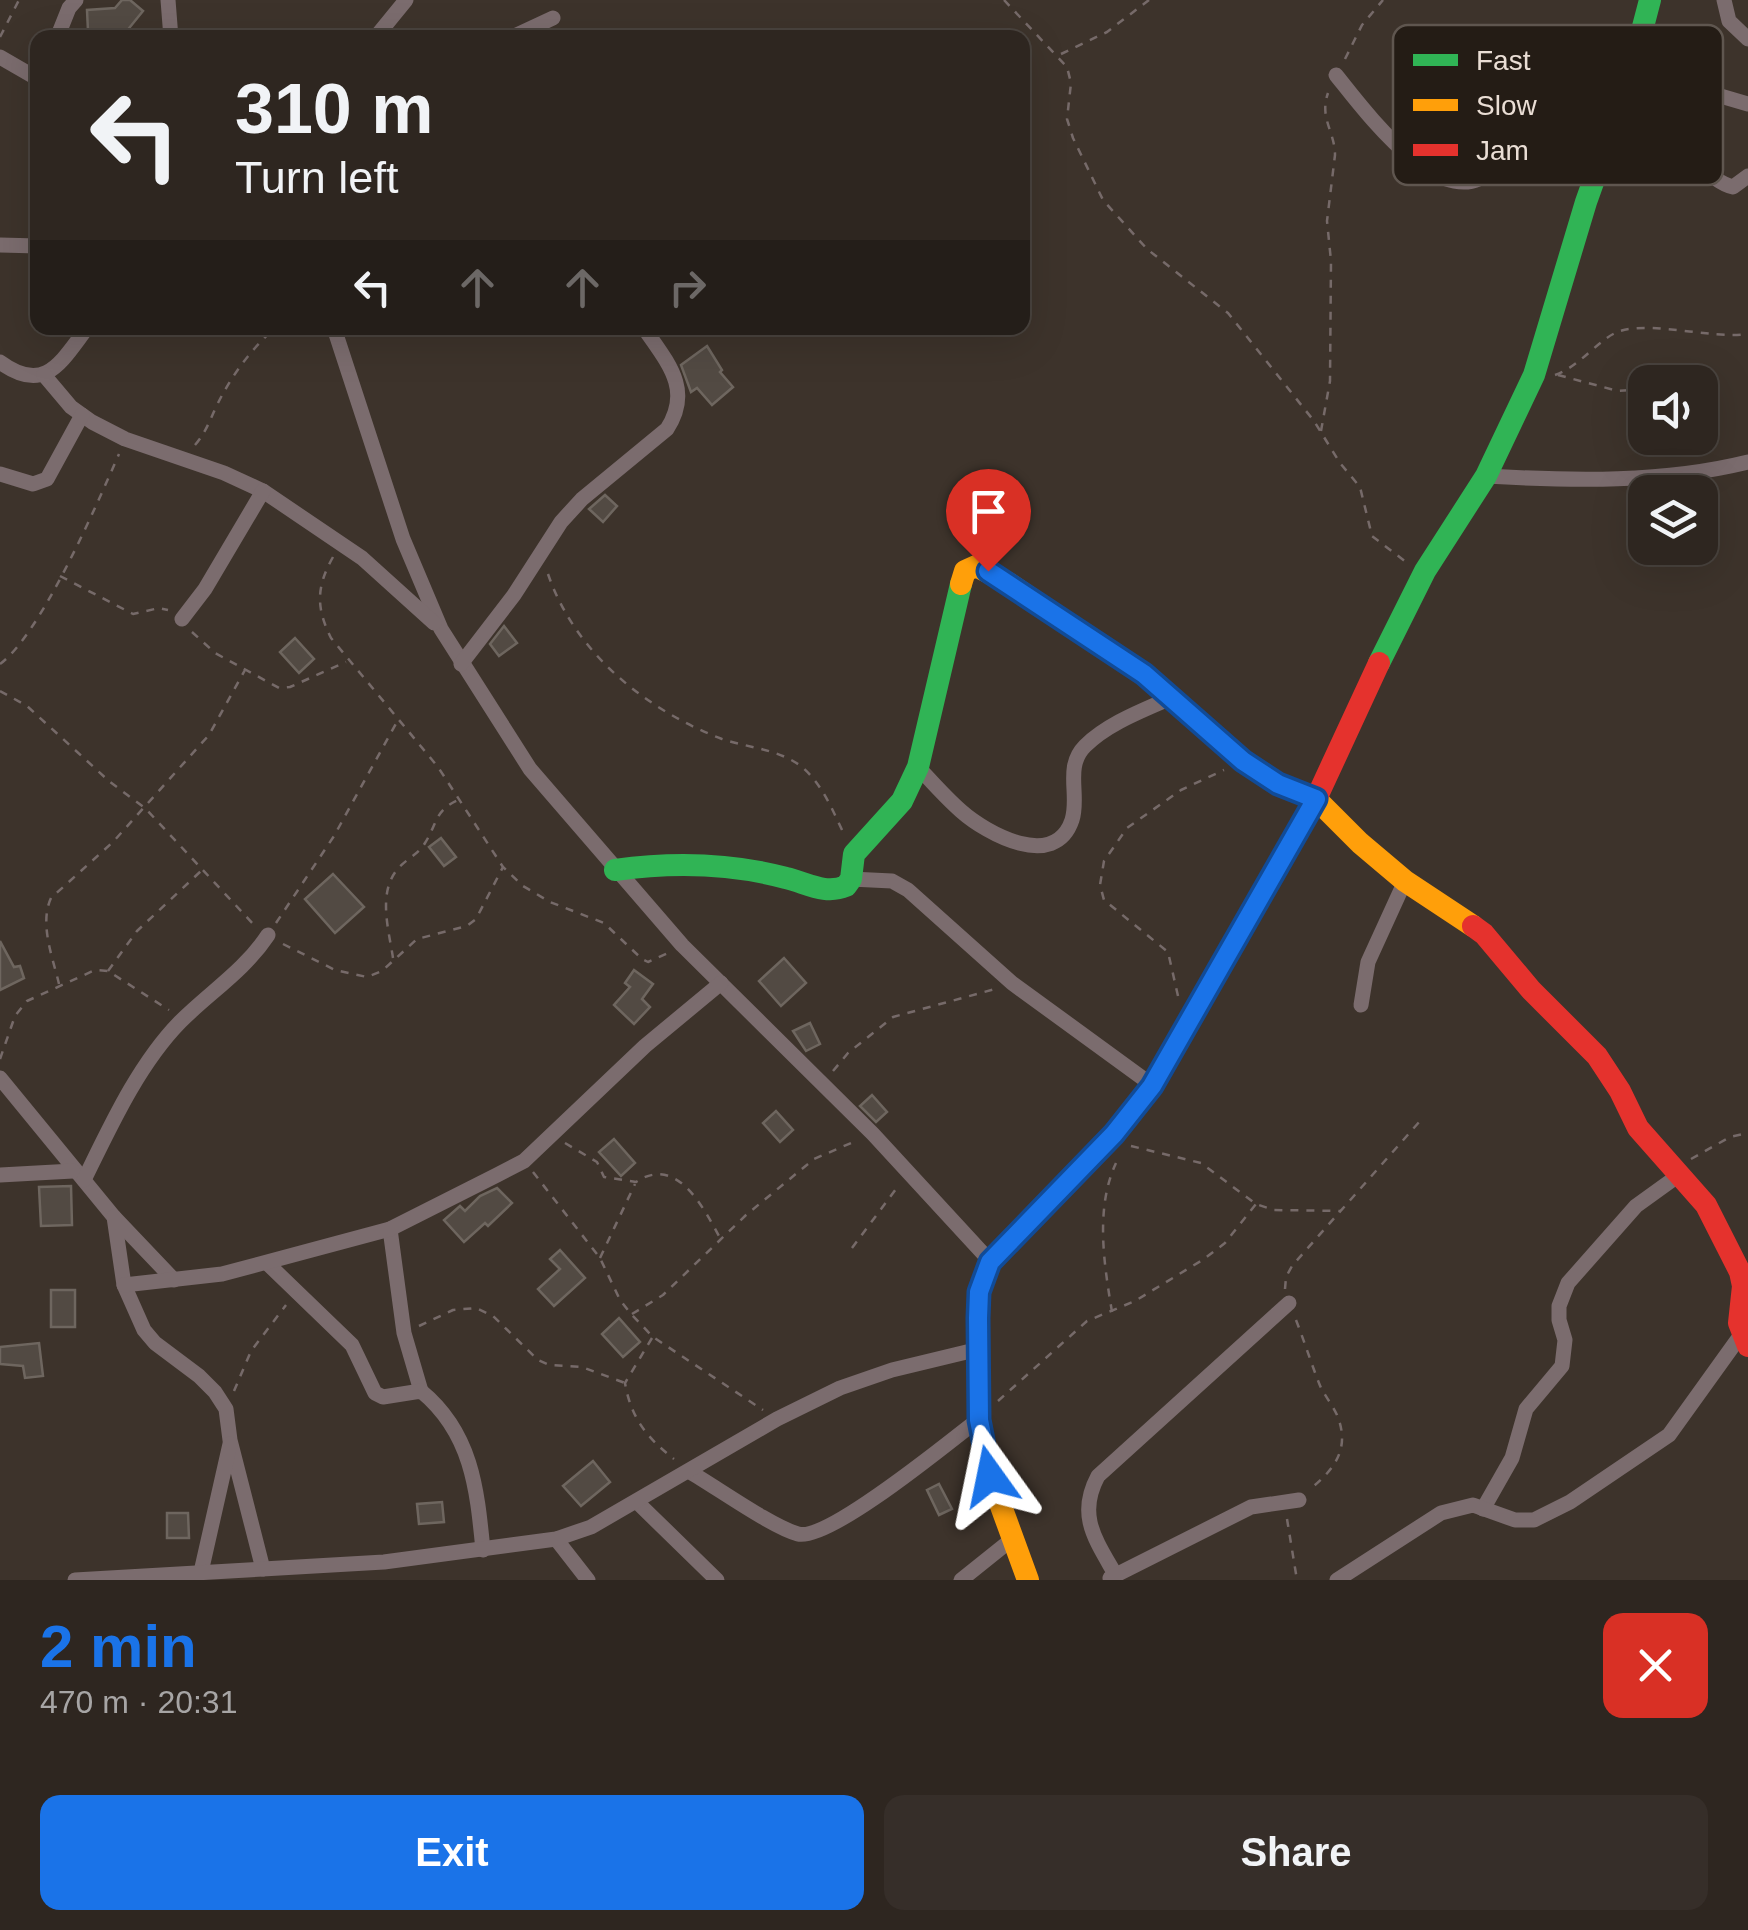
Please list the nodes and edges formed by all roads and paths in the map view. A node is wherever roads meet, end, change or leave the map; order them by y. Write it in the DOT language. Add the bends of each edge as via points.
graph roads {
  1 [pos="18,0"];
  2 [pos="76,0"];
  3 [pos="168,0"];
  4 [pos="406,0"];
  5 [pos="1004,0"];
  6 [pos="1149,0"];
  7 [pos="1383,0"];
  8 [pos="1650,0"];
  9 [pos="1724,0"];
  10 [pos="393,7"];
  11 [pos="553,18"];
  12 [pos="1646,25"];
  13 [pos="60,30"];
  14 [pos="171,30"];
  15 [pos="380,30"];
  16 [pos="527,30"];
  17 [pos="0,36"];
  18 [pos="1748,39"];
  19 [pos="1059,56"];
  20 [pos="0,57"];
  21 [pos="30,75"];
  22 [pos="1336,75"];
  23 [pos="1723,97"];
  24 [pos="1748,104"];
  25 [pos="1393,139"];
  26 [pos="1748,176"];
  27 [pos="1723,184"];
  28 [pos="1593,185"];
  29 [pos="0,245"];
  30 [pos="30,246"];
  31 [pos="1748,334"];
  32 [pos="82,335"];
  33 [pos="267,335"];
  34 [pos="336,335"];
  35 [pos="648,335"];
  36 [pos="0,362"];
  37 [pos="44,375"];
  38 [pos="1545,375"];
  39 [pos="1628,391"];
  40 [pos="82,415"];
  41 [pos="1321,432"];
  42 [pos="125,439"];
  43 [pos="175,458"];
  44 [pos="1748,462"];
  45 [pos="0,474"];
  46 [pos="1486,476"];
  47 [pos="263,491"];
  48 [pos="342,544"];
  49 [pos="541,553"];
  50 [pos="1425,571"];
  51 [pos="60,576"];
  52 [pos="182,620"];
  53 [pos="441,629"];
  54 [pos="348,662"];
  55 [pos="0,664"];
  56 [pos="461,664"];
  57 [pos="245,670"];
  58 [pos="0,692"];
  59 [pos="1173,697"];
  60 [pos="398,719"];
  61 [pos="1243,761"];
  62 [pos="918,767"];
  63 [pos="1316,799"];
  64 [pos="459,800"];
  65 [pos="145,808"];
  66 [pos="854,854"];
  67 [pos="503,867"];
  68 [pos="202,870"];
  69 [pos="615,870"];
  70 [pos="851,879"];
  71 [pos="1405,882"];
  72 [pos="268,935"];
  73 [pos="682,944"];
  74 [pos="394,959"];
  75 [pos="108,971"];
  76 [pos="721,983"];
  77 [pos="1012,983"];
  78 [pos="59,984"];
  79 [pos="1361,1005"];
  80 [pos="1193,1016"];
  81 [pos="182,1020"];
  82 [pos="0,1059"];
  83 [pos="0,1078"];
  84 [pos="823,1084"];
  85 [pos="1152,1086"];
  86 [pos="1420,1121"];
  87 [pos="1748,1133"];
  88 [pos="551,1134"];
  89 [pos="873,1134"];
  90 [pos="1120,1139"];
  91 [pos="524,1161"];
  92 [pos="909,1172"];
  93 [pos="0,1175"];
  94 [pos="78,1175"];
  95 [pos="1682,1177"];
  96 [pos="636,1182"];
  97 [pos="1256,1204"];
  98 [pos="1341,1211"];
  99 [pos="114,1218"];
  100 [pos="390,1229"];
  101 [pos="720,1238"];
  102 [pos="852,1248"];
  103 [pos="600,1258"];
  104 [pos="990,1262"];
  105 [pos="267,1263"];
  106 [pos="174,1280"];
  107 [pos="124,1285"];
  108 [pos="296,1291"];
  109 [pos="1289,1303"];
  110 [pos="1112,1312"];
  111 [pos="631,1314"];
  112 [pos="404,1333"];
  113 [pos="653,1337"];
  114 [pos="1745,1339"];
  115 [pos="979,1349"];
  116 [pos="625,1383"];
  117 [pos="421,1391"];
  118 [pos="226,1410"];
  119 [pos="777,1420"];
  120 [pos="979,1420"];
  121 [pos="230,1440"];
  122 [pos="690,1472"];
  123 [pos="1298,1500"];
  124 [pos="637,1502"];
  125 [pos="1483,1509"];
  126 [pos="556,1540"];
  127 [pos="1010,1540"];
  128 [pos="483,1550"];
  129 [pos="263,1568"];
  130 [pos="201,1572"];
  131 [pos="1111,1577"];
  132 [pos="75,1580"];
  133 [pos="588,1580"];
  134 [pos="717,1580"];
  135 [pos="961,1580"];
  136 [pos="1028,1580"];
  137 [pos="1297,1580"];
  138 [pos="1336,1580"];
  1 -- 17 [label="path"];
  2 -- 13 [label="street"];
  3 -- 14 [label="street"];
  4 -- 10 [label="street"];
  5 -- 19 [label="path"];
  6 -- 19 [label="path"];
  7 -- 22 [label="path" via="1362,24"];
  8 -- 12 [label="street"];
  9 -- 18 [label="street" via="1728,21"];
  10 -- 15 [label="street"];
  11 -- 16 [label="street"];
  19 -- 41 [label="path" via="1070,82 1066,101 1073,138 1102,200 1147,249 1220,304"];
  20 -- 21 [label="street"];
  22 -- 25 [label="street"];
  22 -- 41 [label="path" via="1324,110 1335,146 1327,221 1330,380"];
  23 -- 24 [label="street"];
  26 -- 27 [label="street" via="1732,187"];
  28 -- 38 [label="street" via="1554,314"];
  29 -- 30 [label="street"];
  31 -- 38 [label="path" via="1616,332 1580,363"];
  32 -- 37 [label="street"];
  33 -- 43 [label="path" via="230,383 205,434"];
  34 -- 53 [label="street" via="403,538"];
  35 -- 49 [label="street" via="674,375 676,414 645,449 582,499"];
  36 -- 37 [label="street" via="28,377"];
  37 -- 40 [label="street"];
  38 -- 39 [label="path"];
  38 -- 46 [label="street"];
  40 -- 42 [label="street"];
  40 -- 45 [label="street" via="47,479 33,484"];
  41 -- 50 [label="path" via="1360,488 1372,536"];
  42 -- 43 [label="street"];
  42 -- 51 [label="path"];
  43 -- 47 [label="street"];
  44 -- 46 [label="street" via="1634,478"];
  46 -- 50 [label="street"];
  47 -- 48 [label="street"];
  47 -- 52 [label="street"];
  48 -- 53 [label="street"];
  48 -- 54 [label="path" via="318,598 321,619"];
  49 -- 56 [label="street"];
  49 -- 66 [label="path" via="562,610 592,653 678,722 799,765 814,778"];
  50 -- 63 [label="street"];
  51 -- 52 [label="path" via="133,614 159,608"];
  51 -- 55 [label="path"];
  52 -- 57 [label="path" via="215,653"];
  53 -- 56 [label="street"];
  54 -- 57 [label="path" via="279,688"];
  54 -- 60 [label="path"];
  56 -- 69 [label="street" via="530,769"];
  57 -- 65 [label="path" via="209,735"];
  58 -- 65 [label="path" via="26,706"];
  59 -- 61 [label="street"];
  59 -- 62 [label="street" via="1085,746 1072,769 1073,816 1066,832 1037,847 963,814"];
  59 -- 62 [label="street" via="1010,584 970,566"];
  60 -- 64 [label="path"];
  60 -- 72 [label="path" via="334,836"];
  61 -- 63 [label="street"];
  61 -- 80 [label="path" via="1154,808 1127,828 1104,861 1104,900 1168,952 1180,1002"];
  62 -- 66 [label="street" via="902,801"];
  63 -- 71 [label="street"];
  63 -- 80 [label="street"];
  64 -- 67 [label="path"];
  64 -- 74 [label="path" via="436,815 423,847 389,884"];
  65 -- 68 [label="path"];
  65 -- 78 [label="path" via="51,898 46,926"];
  66 -- 70 [label="street"];
  67 -- 73 [label="path" via="550,902 604,922 648,962"];
  67 -- 74 [label="path" via="476,919 417,939"];
  68 -- 72 [label="path"];
  68 -- 75 [label="path" via="137,931"];
  69 -- 70 [label="street" via="694,863 828,890"];
  69 -- 73 [label="street"];
  70 -- 77 [label="street" via="892,881 908,890"];
  71 -- 79 [label="street" via="1368,962"];
  71 -- 95 [label="street" via="1484,934 1597,1056 1638,1128"];
  72 -- 74 [label="path" via="352,976 367,977"];
  72 -- 81 [label="street" via="253,958"];
  73 -- 76 [label="street"];
  75 -- 78 [label="path"];
  75 -- 81 [label="path"];
  76 -- 84 [label="street"];
  76 -- 88 [label="street"];
  77 -- 84 [label="path" via="893,1017 848,1052"];
  77 -- 85 [label="street"];
  78 -- 82 [label="path" via="15,1016"];
  80 -- 85 [label="street"];
  81 -- 94 [label="street"];
  83 -- 94 [label="street"];
  84 -- 89 [label="street"];
  85 -- 90 [label="street"];
  86 -- 98 [label="path"];
  87 -- 95 [label="path" via="1696,1156"];
  88 -- 91 [label="street"];
  88 -- 96 [label="path" via="597,1162 604,1178"];
  89 -- 92 [label="street"];
  89 -- 101 [label="path" via="814,1160"];
  90 -- 97 [label="path" via="1136,1149 1202,1163"];
  90 -- 104 [label="street"];
  90 -- 110 [label="path" via="1106,1194"];
  91 -- 100 [label="street"];
  91 -- 103 [label="path"];
  92 -- 102 [label="path"];
  92 -- 104 [label="street"];
  93 -- 94 [label="street"];
  94 -- 99 [label="street"];
  95 -- 114 [label="street" via="1706,1205 1740,1272"];
  95 -- 125 [label="street" via="1636,1206 1568,1283 1559,1306 1562,1366 1526,1409 1512,1458"];
  96 -- 101 [label="path" via="649,1173 676,1179"];
  96 -- 103 [label="path"];
  97 -- 98 [label="path"];
  97 -- 110 [label="path" via="1204,1260"];
  98 -- 109 [label="path" via="1292,1266 1284,1287"];
  99 -- 106 [label="street"];
  99 -- 107 [label="street"];
  100 -- 105 [label="street"];
  100 -- 112 [label="street"];
  101 -- 111 [label="path" via="663,1295"];
  103 -- 111 [label="path"];
  104 -- 115 [label="street" via="979,1292"];
  105 -- 106 [label="street"];
  105 -- 108 [label="street"];
  106 -- 107 [label="street"];
  107 -- 118 [label="street" via="144,1330 199,1376"];
  108 -- 117 [label="street" via="352,1345 375,1393"];
  108 -- 118 [label="path" via="252,1351"];
  109 -- 123 [label="path" via="1342,1433 1336,1464"];
  109 -- 131 [label="street" via="1098,1476 1087,1516"];
  110 -- 120 [label="path" via="1072,1333"];
  111 -- 113 [label="path"];
  112 -- 116 [label="path" via="453,1310 476,1308 538,1360"];
  112 -- 117 [label="street"];
  113 -- 116 [label="path"];
  113 -- 119 [label="path"];
  114 -- 125 [label="street" via="1657,1446 1534,1520"];
  115 -- 119 [label="street" via="840,1388"];
  115 -- 120 [label="street"];
  116 -- 122 [label="path" via="637,1423"];
  117 -- 128 [label="street" via="473,1469"];
  118 -- 121 [label="street"];
  119 -- 122 [label="street"];
  120 -- 122 [label="street" via="808,1536 782,1528"];
  120 -- 127 [label="street"];
  121 -- 129 [label="street"];
  121 -- 130 [label="street"];
  122 -- 124 [label="street"];
  123 -- 131 [label="street" via="1251,1508"];
  123 -- 137 [label="path" via="1287,1517"];
  124 -- 126 [label="street"];
  124 -- 134 [label="street"];
  125 -- 138 [label="street" via="1472,1505 1440,1513"];
  126 -- 128 [label="street"];
  126 -- 133 [label="street"];
  127 -- 135 [label="street"];
  127 -- 136 [label="street"];
  128 -- 129 [label="street"];
  129 -- 130 [label="street"];
  130 -- 132 [label="street"];
}
